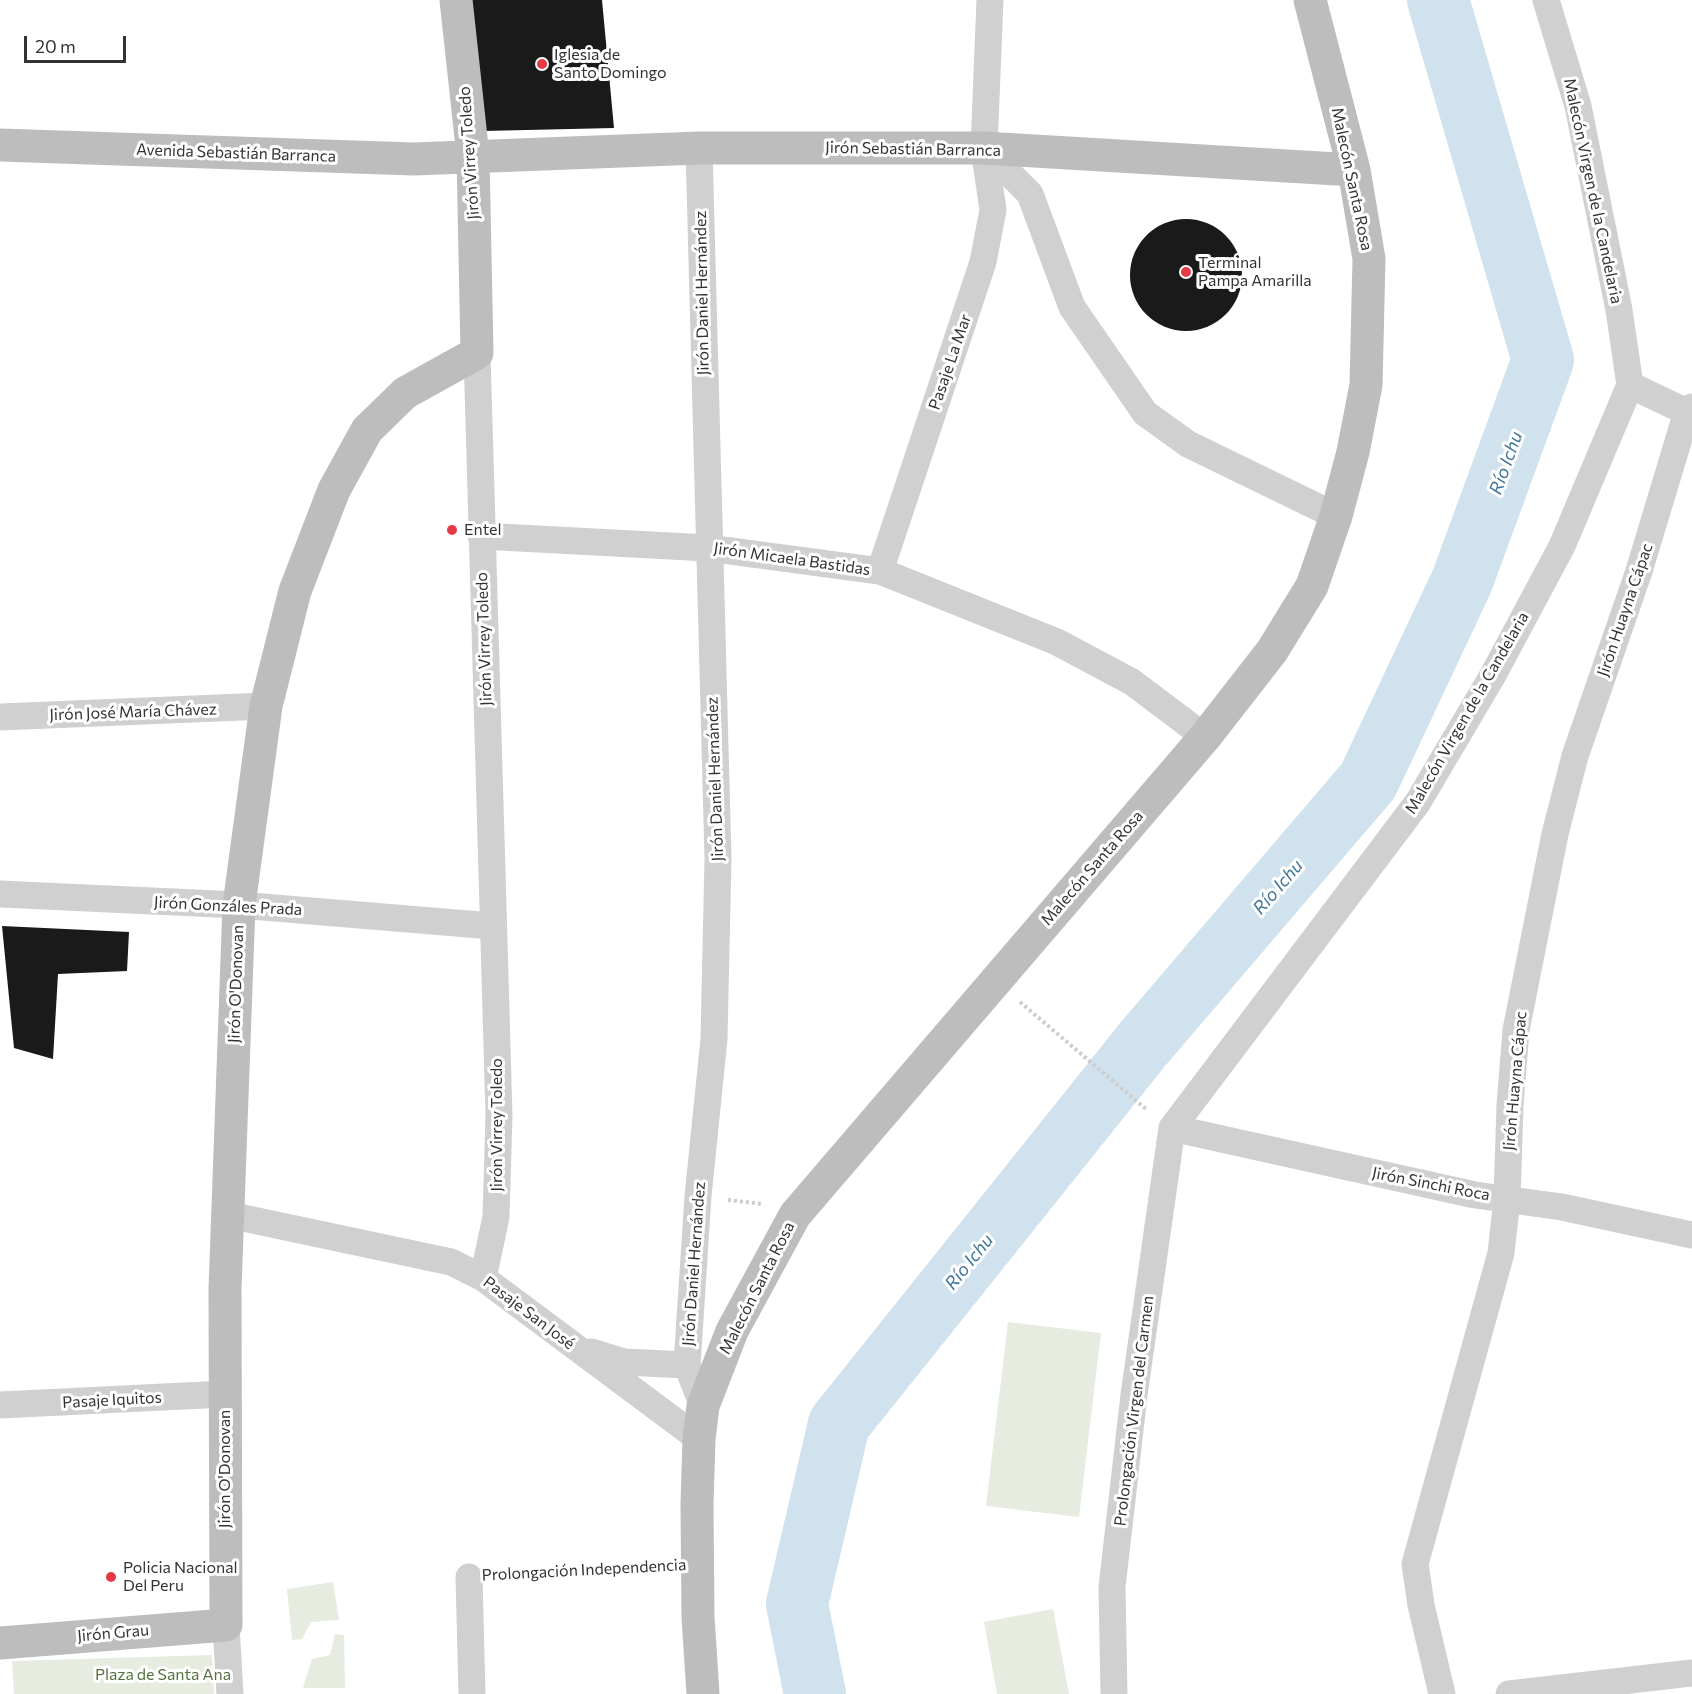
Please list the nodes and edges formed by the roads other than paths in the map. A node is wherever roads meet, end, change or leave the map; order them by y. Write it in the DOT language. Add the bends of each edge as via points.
graph roads {
  1 [pos="456,0"];
  2 [pos="1310,0"];
  3 [pos="1546,0"];
  4 [pos="992,6"];
  5 [pos="0,145"];
  6 [pos="699,148"];
  7 [pos="984,148"];
  8 [pos="472,156"];
  9 [pos="1354,170"];
  10 [pos="477,353"];
  11 [pos="1630,385"];
  12 [pos="1690,410"];
  13 [pos="1336,516"];
  14 [pos="481,536"];
  15 [pos="708,548"];
  16 [pos="880,571"];
  17 [pos="266,706"];
  18 [pos="0,717"];
  19 [pos="1205,736"];
  20 [pos="0,894"];
  21 [pos="238,904"];
  22 [pos="492,926"];
  23 [pos="1161,1121"];
  24 [pos="1508,1199"];
  25 [pos="229,1215"];
  26 [pos="1692,1235"];
  27 [pos="483,1278"];
  28 [pos="576,1347"];
  29 [pos="687,1365"];
  30 [pos="225,1394"];
  31 [pos="0,1405"];
  32 [pos="703,1406"];
  33 [pos="699,1439"];
  34 [pos="469,1577"];
  35 [pos="226,1624"];
  36 [pos="0,1643"];
  37 [pos="1692,1673"];
  38 [pos="230,1694"];
  39 [pos="472,1694"];
  40 [pos="703,1694"];
  41 [pos="1114,1694"];
  42 [pos="1442,1694"];
  43 [pos="1509,1694"];
  1 -- 8 [label="main road, Jirón Virrey Toledo"];
  2 -- 9 [label="main road, Malecón Santa Rosa"];
  3 -- 11 [label="street, Malecón Virgen de la Candelaria" via="1578,106"];
  4 -- 7 [label="street, Pasaje La Mar"];
  5 -- 8 [label="main road, Avenida Sebastián Barranca" via="414,159"];
  6 -- 7 [label="main road, Jirón Sebastián Barranca"];
  6 -- 8 [label="main road, Jirón Sebastián Barranca"];
  6 -- 15 [label="street, Jirón Daniel Hernández"];
  7 -- 9 [label="main road, Jirón Sebastián Barranca"];
  7 -- 13 [label="street" via="1030,195 1072,307 1145,413 1188,444"];
  7 -- 16 [label="street, Pasaje La Mar" via="993,210 983,262"];
  8 -- 10 [label="main road, Jirón Virrey Toledo"];
  9 -- 13 [label="main road, Malecón Santa Rosa" via="1370,260 1366,385"];
  10 -- 14 [label="street, Jirón Virrey Toledo"];
  10 -- 17 [label="main road, Jirón O'Donovan" via="405,393 367,430 334,490 299,581"];
  11 -- 12 [label="street"];
  11 -- 23 [label="street, Malecón Virgen de la Candelaria" via="1562,546 1493,675 1418,802"];
  12 -- 24 [label="street, Jirón Huayna Cápac" via="1575,756 1554,834 1516,1030"];
  13 -- 19 [label="main road, Malecón Santa Rosa" via="1312,586 1272,651"];
  14 -- 15 [label="street, Jirón Micaela Bastidas"];
  14 -- 22 [label="street, Jirón Virrey Toledo"];
  15 -- 16 [label="street, Jirón Micaela Bastidas"];
  15 -- 29 [label="street, Jirón Daniel Hernández" via="718,880 714,1039"];
  16 -- 19 [label="street, Jirón Micaela Bastidas" via="1057,642 1132,682"];
  17 -- 18 [label="street, Jirón José María Chávez"];
  17 -- 21 [label="main road, Jirón O'Donovan"];
  19 -- 32 [label="main road, Malecón Santa Rosa" via="799,1209 732,1331"];
  20 -- 21 [label="street, Jirón Gonzáles Prada"];
  21 -- 22 [label="street, Jirón Gonzáles Prada"];
  21 -- 25 [label="main road, Jirón O'Donovan"];
  22 -- 27 [label="street, Jirón Virrey Toledo" via="500,1115 496,1217"];
  23 -- 24 [label="street, Jirón Sinchi Roca" via="1475,1195"];
  23 -- 41 [label="street, Prolongación Virgen del Carmen" via="1112,1587"];
  24 -- 26 [label="street, Jirón Sinchi Roca"];
  24 -- 42 [label="street, Jirón Huayna Cápac" via="1501,1253 1415,1564"];
  25 -- 27 [label="street, Pasaje San José" via="451,1262"];
  25 -- 30 [label="main road, Jirón O'Donovan"];
  27 -- 28 [label="street, Pasaje San José"];
  28 -- 29 [label="street" via="624,1362"];
  28 -- 33 [label="street, Pasaje San José"];
  29 -- 32 [label="street, Jirón Daniel Hernández"];
  30 -- 31 [label="street, Pasaje Iquitos"];
  30 -- 35 [label="main road, Jirón O'Donovan"];
  32 -- 33 [label="main road, Malecón Santa Rosa"];
  33 -- 40 [label="main road, Malecón Santa Rosa" via="698,1617"];
  34 -- 39 [label="street"];
  35 -- 36 [label="main road, Jirón Grau"];
  35 -- 38 [label="street, Jirón O'Donovan"];
  37 -- 43 [label="street"];
}
